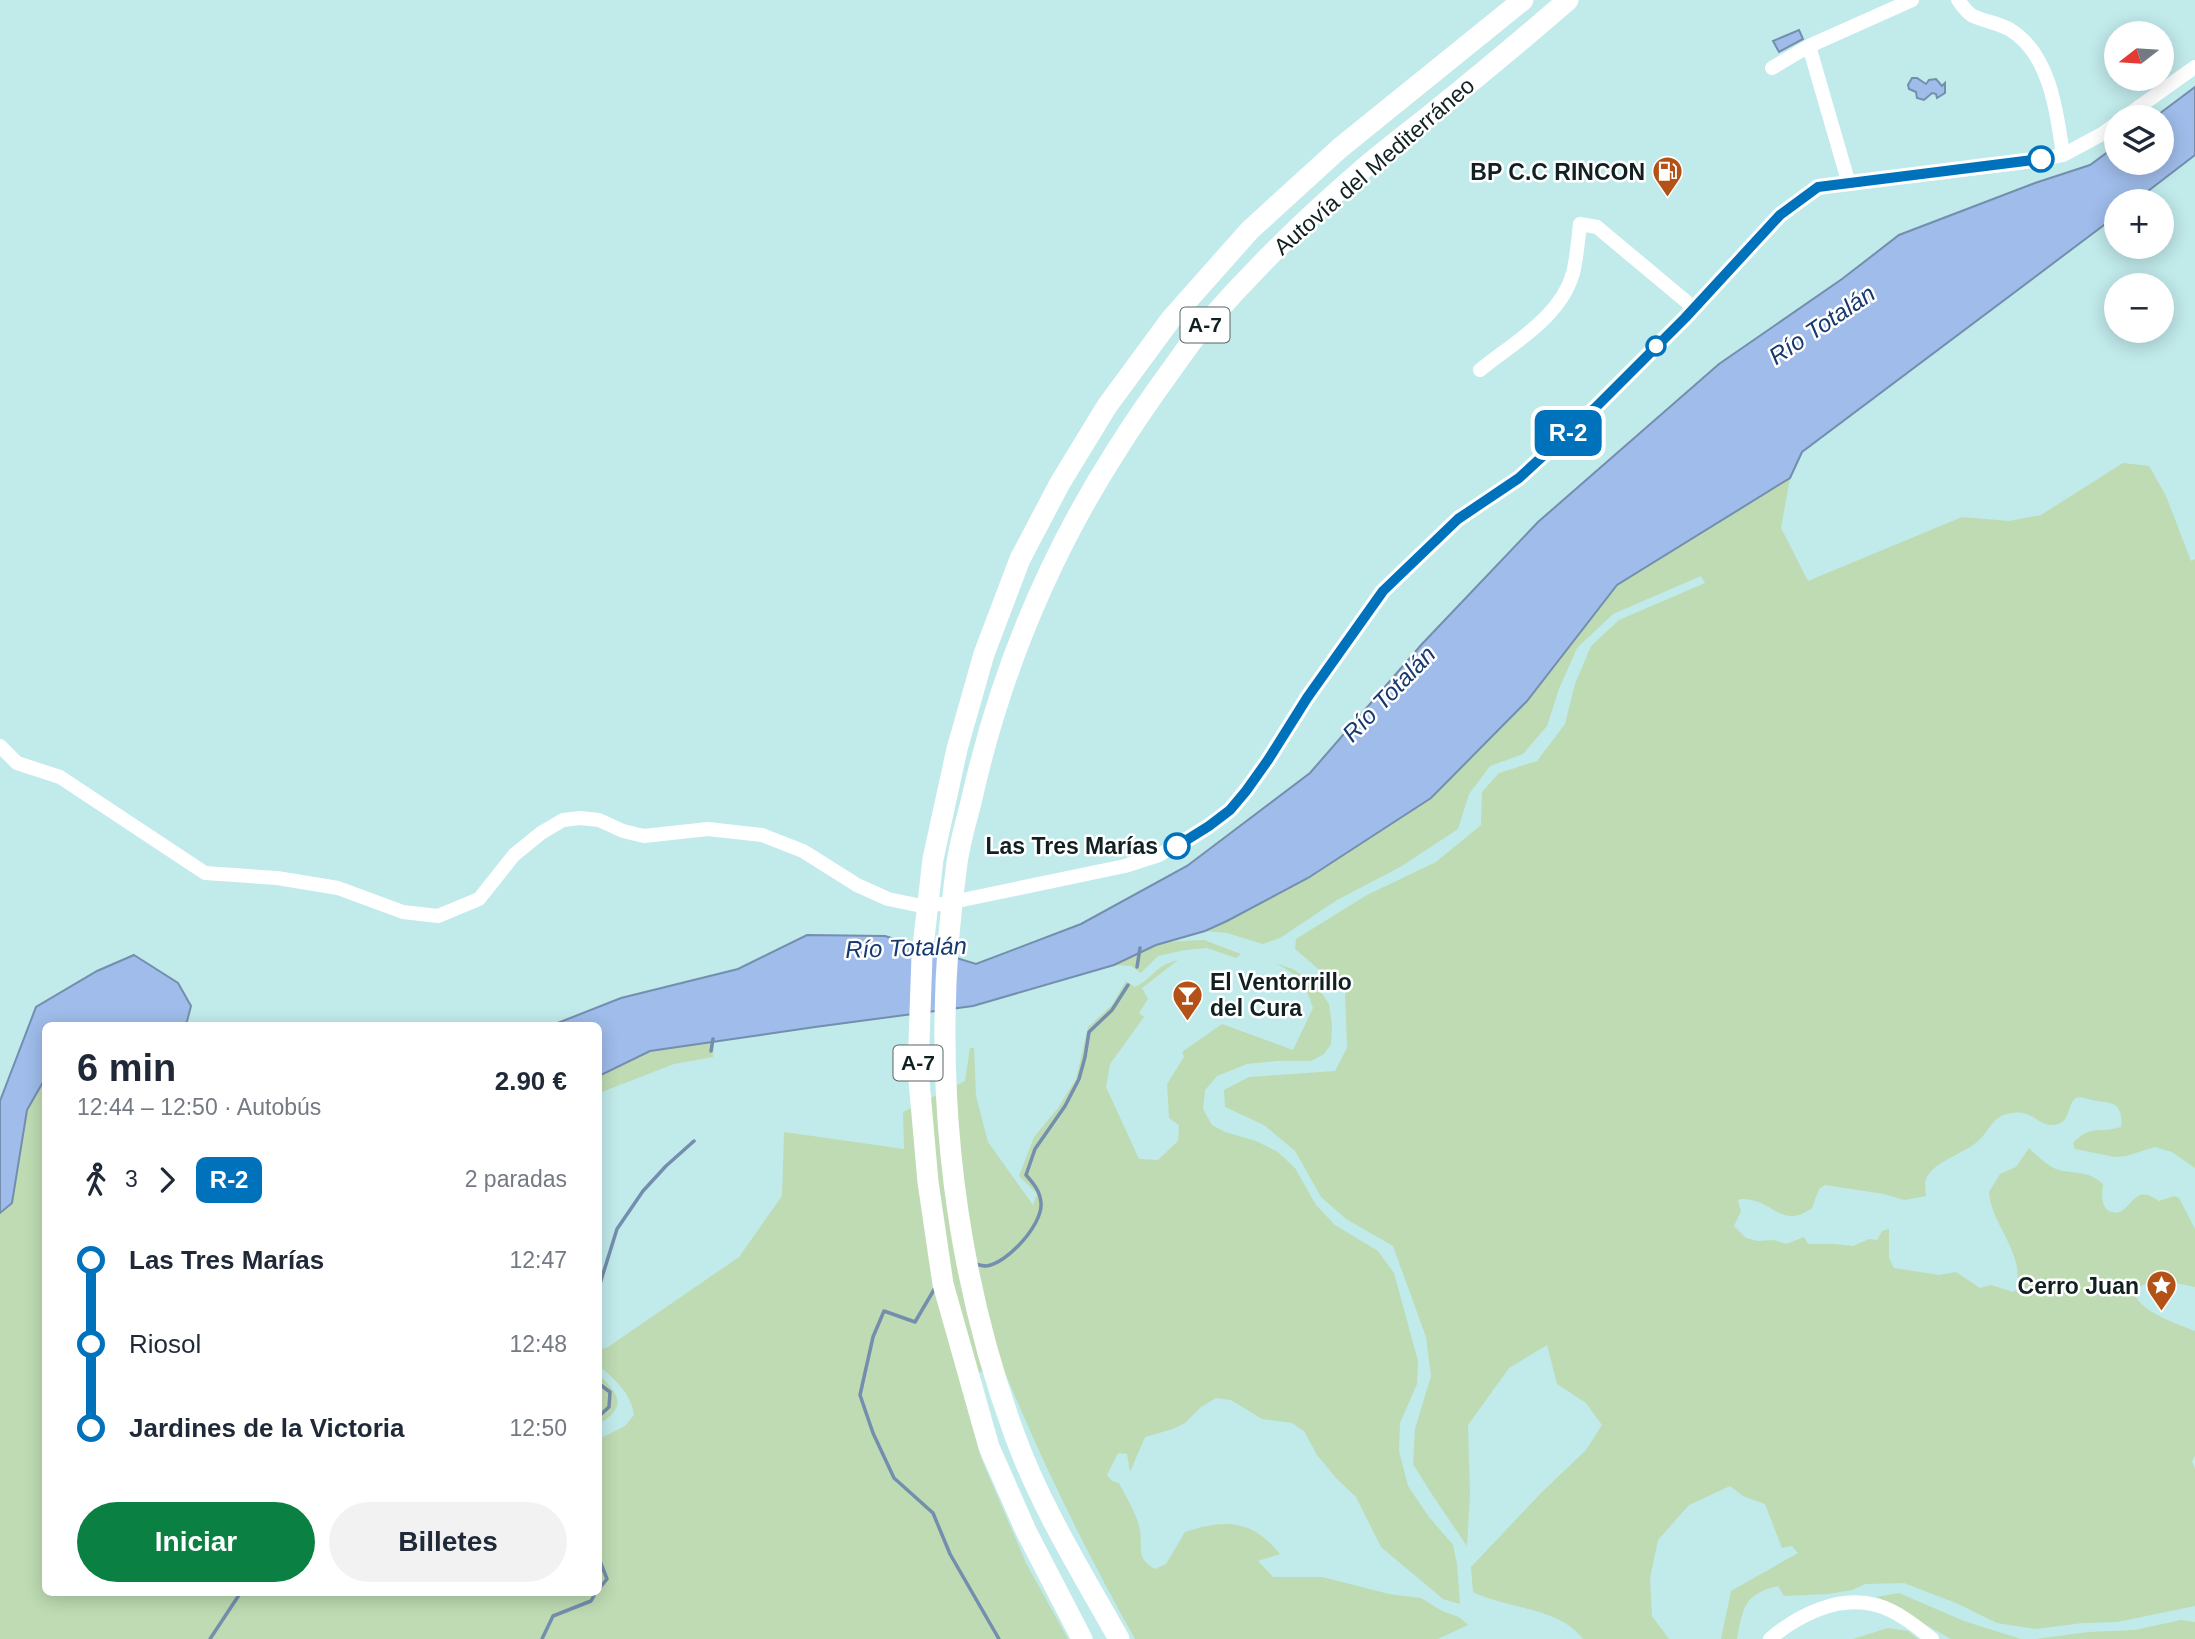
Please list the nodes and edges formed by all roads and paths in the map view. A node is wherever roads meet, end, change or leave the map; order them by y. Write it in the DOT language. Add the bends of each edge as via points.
graph roads {
  1 [pos="1523,0"];
  2 [pos="1568,0"];
  3 [pos="1912,0"];
  4 [pos="1958,0"];
  5 [pos="1809,46"];
  6 [pos="2195,67"];
  7 [pos="1772,68"];
  8 [pos="2142,105"];
  9 [pos="2104,132"];
  10 [pos="2063,155"];
  11 [pos="1849,184"];
  12 [pos="1694,308"];
  13 [pos="1480,370"];
  14 [pos="0,746"];
  15 [pos="1082,1639"];
  16 [pos="1119,1639"];
  17 [pos="1770,1639"];
  18 [pos="1932,1639"];
  1 -- 15 [label="highway, Autovía del Mediterráneo / A-7" via="1340,148 1250,230 1171,319 1107,406 1020,559 984,654 957,749 933,859 922,956 918,1069 928,1182 943,1284 994,1459"];
  2 -- 16 [label="highway, Autovía del Mediterráneo / A-7" via="1358,173 1270,253 1202,327 1120,444 1052,564 1013,658 982,754 958,859 947,957 944,1074 954,1184 970,1278 1015,1437 1051,1518"];
  3 -- 5 [label="street"];
  4 -- 10 [label="street" via="1971,15 2010,30 2032,50 2048,82"];
  5 -- 7 [label="street"];
  5 -- 11 [label="street"];
  6 -- 8 [label="street"];
  9 -- 10 [label="street"];
  10 -- 11 [label="street"];
  11 -- 12 [label="street" via="1818,187 1780,215"];
  12 -- 13 [label="street" via="1597,227 1580,224 1573,274 1559,304"];
  12 -- 14 [label="street" via="1519,478 1458,519 1383,591 1230,810 1159,855 1125,866 943,904 917,905 888,899 803,851 762,835 708,829 644,836 580,818 564,820 541,833 514,855 479,898 438,916 403,912 338,888 205,873 60,777 17,763"];
  17 -- 18 [label="street" via="1797,1619 1854,1602 1877,1605"];
}
